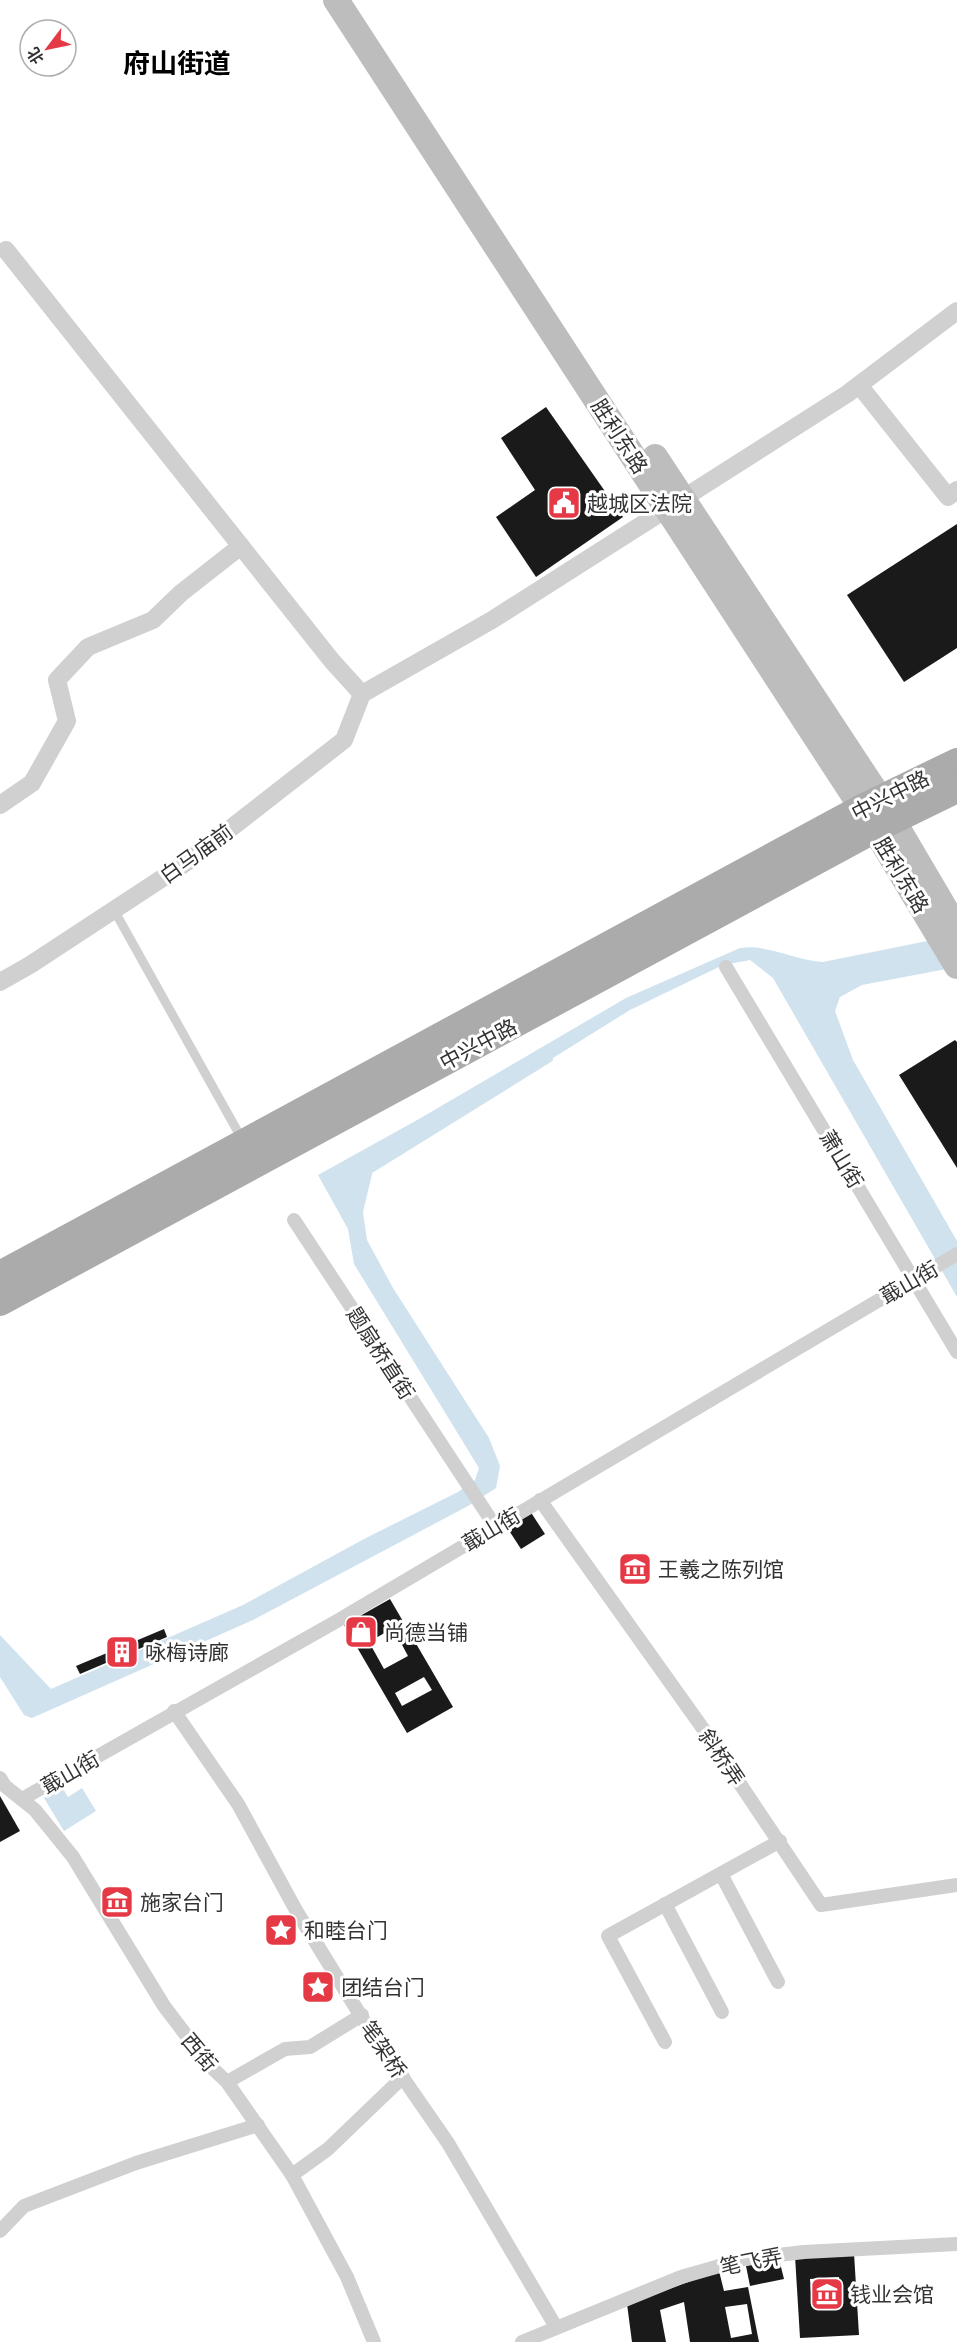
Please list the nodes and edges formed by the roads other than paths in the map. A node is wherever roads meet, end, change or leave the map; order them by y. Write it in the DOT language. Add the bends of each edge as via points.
graph roads {
  1 [pos="336,0"];
  2 [pos="352,0"];
  3 [pos="6,250"];
  4 [pos="957,311"];
  5 [pos="859,385"];
  6 [pos="957,490"];
  7 [pos="674,502"];
  8 [pos="241,546"];
  9 [pos="363,694"];
  10 [pos="957,762"];
  11 [pos="957,789"];
  12 [pos="0,805"];
  13 [pos="878,814"];
  14 [pos="114,910"];
  15 [pos="950,936"];
  16 [pos="957,966"];
  17 [pos="726,967"];
  18 [pos="0,982"];
  19 [pos="244,1143"];
  20 [pos="294,1220"];
  21 [pos="957,1254"];
  22 [pos="0,1275"];
  23 [pos="920,1276"];
  24 [pos="0,1302"];
  25 [pos="957,1352"];
  26 [pos="540,1500"];
  27 [pos="495,1526"];
  28 [pos="174,1711"];
  29 [pos="0,1778"];
  30 [pos="22,1799"];
  31 [pos="780,1840"];
  32 [pos="720,1874"];
  33 [pos="957,1885"];
  34 [pos="665,1904"];
  35 [pos="778,1982"];
  36 [pos="722,2012"];
  37 [pos="362,2015"];
  38 [pos="665,2042"];
  39 [pos="403,2077"];
  40 [pos="227,2082"];
  41 [pos="258,2125"];
  42 [pos="292,2175"];
  43 [pos="0,2231"];
  44 [pos="957,2244"];
  45 [pos="556,2327"];
  46 [pos="374,2342"];
  47 [pos="522,2342"];
  1 -- 7 [label="main road, 胜利东路"];
  2 -- 7 [label="main road, 胜利东路"];
  3 -- 8 [label="street"];
  4 -- 5 [label="street"];
  5 -- 6 [label="street" via="948,496"];
  5 -- 7 [label="street"];
  7 -- 9 [label="street" via="492,620"];
  7 -- 13 [label="main road, 胜利东路"];
  8 -- 9 [label="street"];
  8 -- 12 [label="street" via="153,620 88,647 57,681 67,721 32,783"];
  9 -- 14 [label="street, 白马庙前" via="344,740 190,861"];
  10 -- 13 [label="main road, 中兴中路"];
  11 -- 13 [label="main road, 中兴中路"];
  13 -- 15 [label="main road, 胜利东路"];
  13 -- 19 [label="main road, 中兴中路"];
  13 -- 24 [label="main road, 中兴中路"];
  14 -- 18 [label="street, 白马庙前"];
  14 -- 19 [label="lane"];
  15 -- 16 [label="main road, 胜利东路"];
  17 -- 23 [label="street, 萧山街"];
  19 -- 22 [label="main road, 中兴中路"];
  20 -- 27 [label="street, 题扇桥直街"];
  21 -- 23 [label="street, 蕺山街"];
  23 -- 25 [label="street, 萧山街"];
  23 -- 26 [label="street, 蕺山街"];
  26 -- 27 [label="street, 蕺山街"];
  26 -- 31 [label="street, 斜桥弄"];
  27 -- 28 [label="street, 蕺山街" via="337,1621"];
  28 -- 30 [label="street, 蕺山街"];
  28 -- 37 [label="street, 笔架桥" via="238,1804 297,1912"];
  29 -- 30 [label="street, 西街"];
  30 -- 40 [label="street, 西街" via="73,1857 164,2006 208,2064"];
  31 -- 32 [label="street"];
  31 -- 33 [label="street, 斜桥弄" via="821,1905"];
  32 -- 34 [label="street"];
  32 -- 35 [label="street"];
  34 -- 36 [label="street"];
  34 -- 38 [label="street" via="608,1936"];
  37 -- 39 [label="street, 笔架桥"];
  37 -- 40 [label="street" via="310,2047 285,2049"];
  39 -- 42 [label="street" via="328,2149"];
  39 -- 45 [label="street, 笔架桥" via="448,2143"];
  40 -- 41 [label="street, 西街"];
  41 -- 42 [label="street, 西街"];
  41 -- 43 [label="street" via="136,2163 24,2206"];
  42 -- 46 [label="street, 西街" via="346,2277"];
  44 -- 45 [label="street, 笔飞弄" via="744,2259 681,2277"];
  45 -- 47 [label="street, 笔飞弄"];
}
